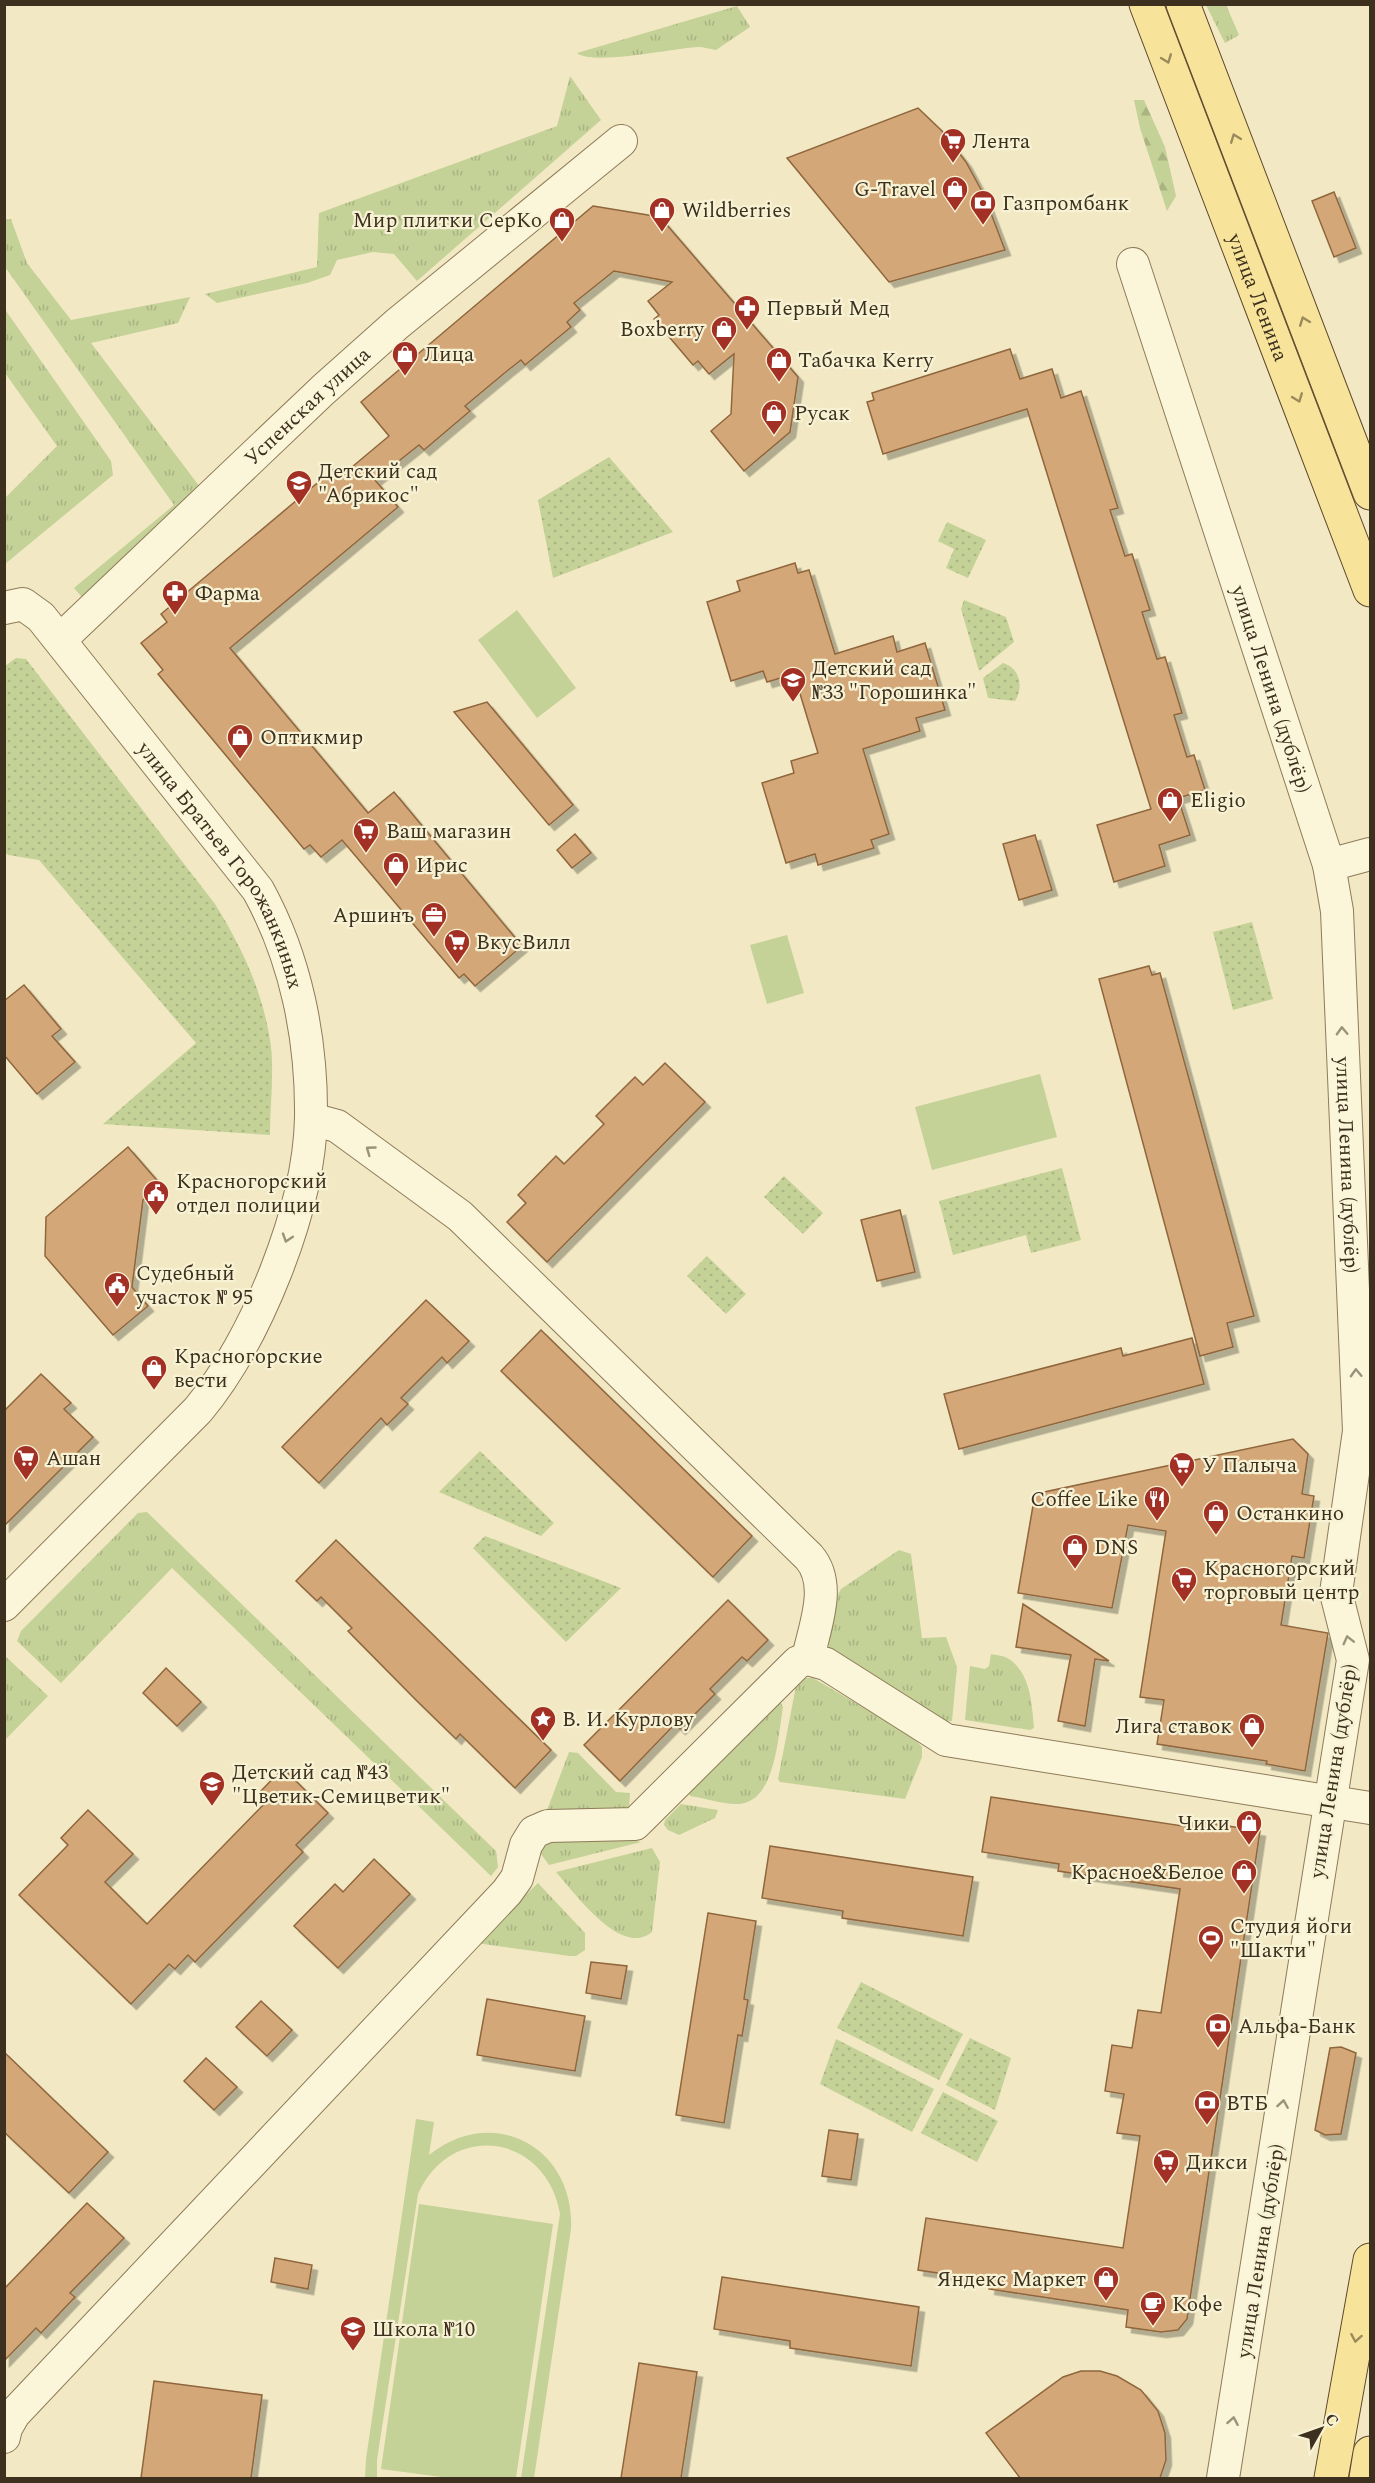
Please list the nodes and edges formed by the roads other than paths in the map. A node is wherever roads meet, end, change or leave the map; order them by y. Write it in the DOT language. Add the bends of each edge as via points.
graph roads {
  1 [pos="1146,4"];
  2 [pos="1183,4"];
  3 [pos="621,141"];
  4 [pos="1133,264"];
  5 [pos="1371,493"];
  6 [pos="1371,590"];
  7 [pos="4,608"];
  8 [pos="61,639"];
  9 [pos="1371,855"];
  10 [pos="1329,865"];
  11 [pos="311,1119"];
  12 [pos="4,1605"];
  13 [pos="808,1659"];
  14 [pos="1329,1801"];
  15 [pos="1371,1808"];
  16 [pos="1371,2260"];
  17 [pos="4,2438"];
  18 [pos="1371,2453"];
  19 [pos="1223,2478"];
  20 [pos="1332,2478"];
  21 [pos="1366,2478"];
  1 -- 6 [label="main road, улица Ленина, one-way"];
  5 -- 2 [label="main road, улица Ленина, one-way"];
  3 -- 8 [label="street, Успенская улица" via="397,324"];
  4 -- 10 [label="street, улица Ленина (дублёр)"];
  7 -- 8 [label="street" via="23,604 31,607"];
  8 -- 11 [label="street, улица Братьев Горожанкиных" via="240,864 272,915 299,995"];
  9 -- 10 [label="street"];
  14 -- 10 [label="street, улица Ленина (дублёр), one-way" via="1353,1660 1336,1593 1359,1431 1337,911"];
  11 -- 12 [label="street, улица Братьев Горожанкиных, one-way" via="298,1203 286,1240 266,1295 223,1379 198,1410"];
  13 -- 11 [label="street, one-way" via="822,1582 816,1565 460,1216 337,1126"];
  13 -- 14 [label="street" via="826,1664 946,1740"];
  13 -- 17 [label="street" via="791,1668 635,1824 548,1826 534,1832 517,1878 507,1892 14,2414"];
  14 -- 15 [label="street"];
  19 -- 14 [label="street, улица Ленина (дублёр), one-way"];
  16 -- 20 [label="main road, one-way"];
  18 -- 21 [label="main road"];
}
